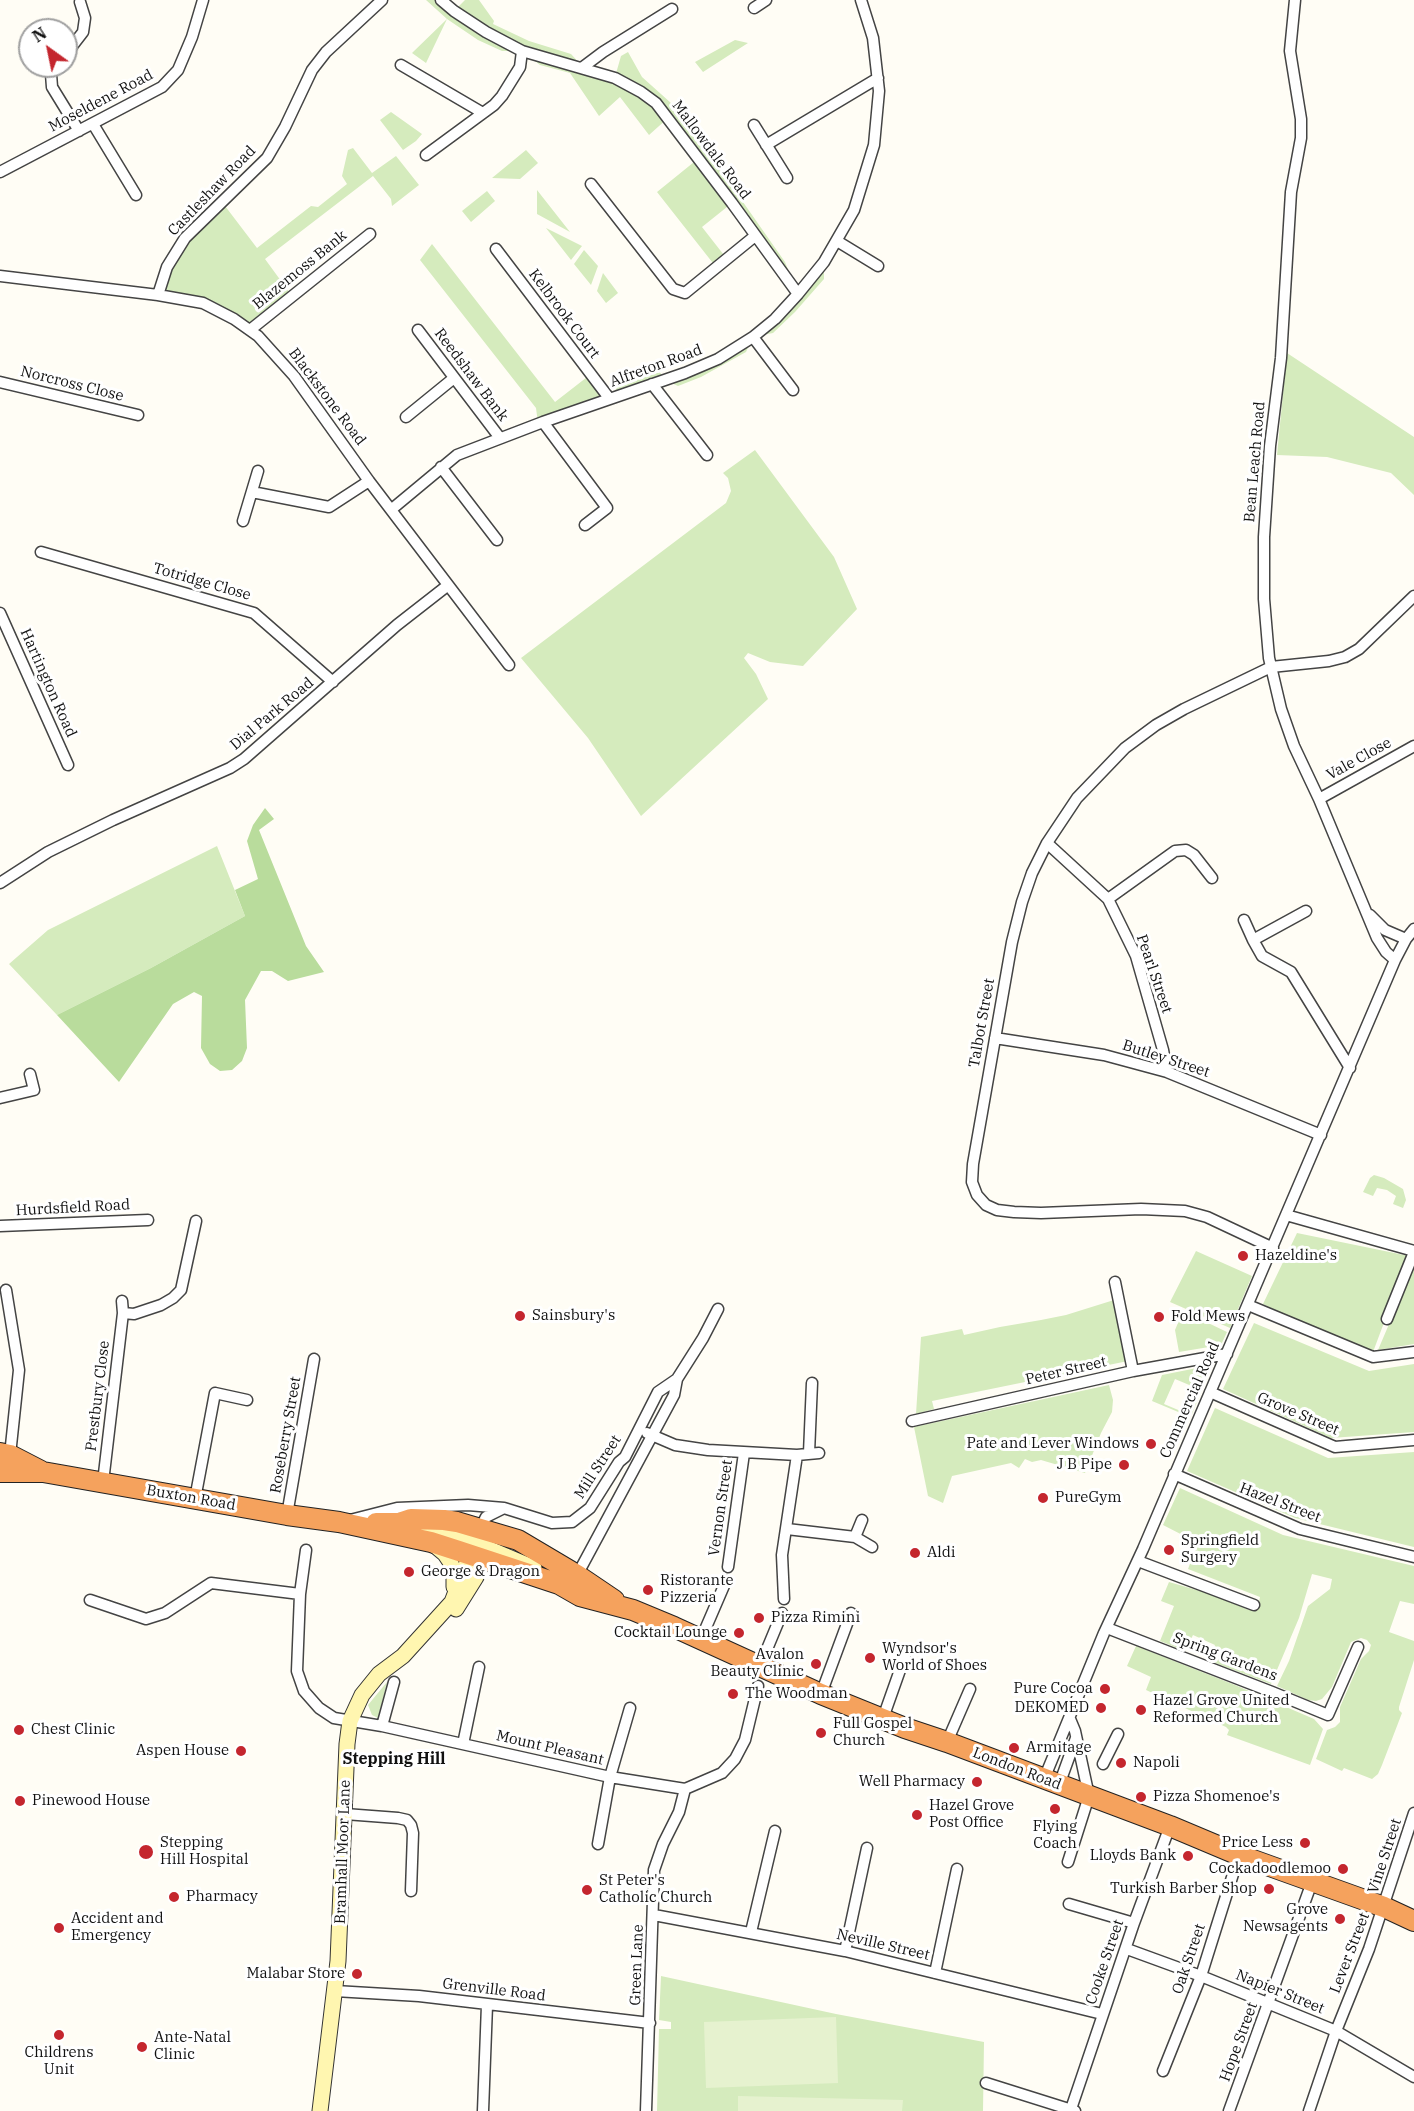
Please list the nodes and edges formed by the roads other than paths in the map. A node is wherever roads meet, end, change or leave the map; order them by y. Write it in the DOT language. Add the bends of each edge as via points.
graph roads {
  1 [pos="203,0"];
  2 [pos="382,0"];
  3 [pos="441,0"];
  4 [pos="766,0"];
  5 [pos="861,0"];
  6 [pos="1295,0"];
  7 [pos="80,2"];
  8 [pos="754,8"];
  9 [pos="672,9"];
  10 [pos="78,38"];
  11 [pos="522,51"];
  12 [pos="401,65"];
  13 [pos="583,67"];
  14 [pos="51,78"];
  15 [pos="878,78"];
  16 [pos="483,113"];
  17 [pos="93,124"];
  18 [pos="754,125"];
  19 [pos="79,130"];
  20 [pos="766,145"];
  21 [pos="426,155"];
  22 [pos="0,172"];
  23 [pos="787,178"];
  24 [pos="591,184"];
  25 [pos="136,195"];
  26 [pos="370,234"];
  27 [pos="755,236"];
  28 [pos="837,241"];
  29 [pos="496,249"];
  30 [pos="878,266"];
  31 [pos="0,276"];
  32 [pos="798,294"];
  33 [pos="158,295"];
  34 [pos="250,330"];
  35 [pos="418,330"];
  36 [pos="753,337"];
  37 [pos="454,378"];
  38 [pos="0,382"];
  39 [pos="652,384"];
  40 [pos="793,390"];
  41 [pos="609,398"];
  42 [pos="138,415"];
  43 [pos="406,417"];
  44 [pos="543,422"];
  45 [pos="500,438"];
  46 [pos="707,455"];
  47 [pos="441,467"];
  48 [pos="258,471"];
  49 [pos="369,481"];
  50 [pos="252,492"];
  51 [pos="392,509"];
  52 [pos="243,521"];
  53 [pos="585,525"];
  54 [pos="497,540"];
  55 [pos="41,552"];
  56 [pos="447,586"];
  57 [pos="1414,597"];
  58 [pos="0,613"];
  59 [pos="508,665"];
  60 [pos="1271,667"];
  61 [pos="333,682"];
  62 [pos="1414,746"];
  63 [pos="67,765"];
  64 [pos="1319,799"];
  65 [pos="1047,843"];
  66 [pos="1212,878"];
  67 [pos="0,883"];
  68 [pos="1108,899"];
  69 [pos="1366,910"];
  70 [pos="1306,911"];
  71 [pos="1244,920"];
  72 [pos="1414,929"];
  73 [pos="1406,939"];
  74 [pos="1253,940"];
  75 [pos="1395,960"];
  76 [pos="995,1038"];
  77 [pos="1350,1068"];
  78 [pos="1167,1072"];
  79 [pos="30,1074"];
  80 [pos="0,1098"];
  81 [pos="1321,1135"];
  82 [pos="1286,1215"];
  83 [pos="148,1220"];
  84 [pos="196,1221"];
  85 [pos="0,1226"];
  86 [pos="1273,1248"];
  87 [pos="1414,1251"];
  88 [pos="1115,1282"];
  89 [pos="6,1290"];
  90 [pos="122,1301"];
  91 [pos="1248,1305"];
  92 [pos="718,1309"];
  93 [pos="123,1313"];
  94 [pos="1387,1319"];
  95 [pos="1414,1352"];
  96 [pos="1227,1354"];
  97 [pos="314,1359"];
  98 [pos="1133,1371"];
  99 [pos="677,1379"];
  100 [pos="812,1383"];
  101 [pos="1210,1392"];
  102 [pos="247,1400"];
  103 [pos="912,1421"];
  104 [pos="639,1429"];
  105 [pos="652,1435"];
  106 [pos="1414,1440"];
  107 [pos="744,1453"];
  108 [pos="5,1454"];
  109 [pos="797,1455"];
  110 [pos="0,1472"];
  111 [pos="44,1472"];
  112 [pos="1174,1474"];
  113 [pos="103,1482"];
  114 [pos="195,1498"];
  115 [pos="504,1508"];
  116 [pos="287,1515"];
  117 [pos="862,1520"];
  118 [pos="339,1522"];
  119 [pos="787,1529"];
  120 [pos="855,1537"];
  121 [pos="431,1542"];
  122 [pos="477,1546"];
  123 [pos="872,1547"];
  124 [pos="306,1550"];
  125 [pos="1414,1557"];
  126 [pos="1138,1561"];
  127 [pos="728,1567"];
  128 [pos="726,1581"];
  129 [pos="568,1583"];
  130 [pos="300,1594"];
  131 [pos="784,1599"];
  132 [pos="90,1600"];
  133 [pos="452,1602"];
  134 [pos="1254,1605"];
  135 [pos="851,1612"];
  136 [pos="782,1613"];
  137 [pos="1107,1628"];
  138 [pos="430,1629"];
  139 [pos="701,1639"];
  140 [pos="1358,1647"];
  141 [pos="906,1653"];
  142 [pos="760,1666"];
  143 [pos="479,1667"];
  144 [pos="394,1682"];
  145 [pos="758,1686"];
  146 [pos="970,1689"];
  147 [pos="821,1694"];
  148 [pos="630,1708"];
  149 [pos="883,1718"];
  150 [pos="1070,1719"];
  151 [pos="350,1721"];
  152 [pos="382,1726"];
  153 [pos="1118,1734"];
  154 [pos="1076,1738"];
  155 [pos="947,1742"];
  156 [pos="463,1744"];
  157 [pos="1103,1764"];
  158 [pos="610,1777"];
  159 [pos="1051,1782"];
  160 [pos="685,1790"];
  161 [pos="1089,1796"];
  162 [pos="1414,1813"];
  163 [pos="345,1814"];
  164 [pos="1170,1826"];
  165 [pos="775,1831"];
  166 [pos="598,1844"];
  167 [pos="867,1848"];
  168 [pos="1239,1856"];
  169 [pos="1068,1862"];
  170 [pos="957,1869"];
  171 [pos="1312,1882"];
  172 [pos="411,1892"];
  173 [pos="1070,1904"];
  174 [pos="1384,1907"];
  175 [pos="654,1915"];
  176 [pos="1414,1921"];
  177 [pos="1134,1923"];
  178 [pos="751,1932"];
  179 [pos="1127,1949"];
  180 [pos="845,1951"];
  181 [pos="935,1973"];
  182 [pos="1201,1976"];
  183 [pos="335,1991"];
  184 [pos="1269,2004"];
  185 [pos="487,2005"];
  186 [pos="1102,2014"];
  187 [pos="650,2024"];
  188 [pos="1336,2031"];
  189 [pos="1163,2071"];
  190 [pos="1414,2077"];
  191 [pos="986,2083"];
  192 [pos="1073,2110"];
  193 [pos="320,2111"];
  194 [pos="483,2111"];
  195 [pos="646,2111"];
  196 [pos="1230,2111"];
  197 [pos="1309,2111"];
  1 -- 17 [label="street, Moseldene Road" via="178,70 162,87"];
  2 -- 33 [label="street, Castleshaw Road" via="312,70 267,158 185,238 167,267"];
  3 -- 11 [label="street, Mallowdale Road" via="486,32"];
  4 -- 8 [label="street"];
  5 -- 15 [label="street, Alfreton Road" via="873,38"];
  6 -- 60 [label="street, Bean Leach Road" via="1290,51 1301,138 1291,192 1264,537 1264,599"];
  7 -- 10 [label="street" via="85,18"];
  9 -- 13 [label="street"];
  11 -- 13 [label="street, Mallowdale Road"];
  11 -- 16 [label="street" via="520,67 510,84"];
  12 -- 16 [label="street"];
  13 -- 27 [label="street, Mallowdale Road" via="615,78 656,103"];
  14 -- 19 [label="street" via="52,87"];
  15 -- 20 [label="street"];
  15 -- 28 [label="street, Alfreton Road" via="874,145 854,210"];
  16 -- 21 [label="street"];
  17 -- 19 [label="street, Moseldene Road"];
  17 -- 25 [label="street"];
  18 -- 20 [label="street"];
  19 -- 22 [label="street, Moseldene Road"];
  20 -- 23 [label="street"];
  24 -- 27 [label="street" via="673,289 685,293"];
  26 -- 34 [label="street, Blazemoss Bank"];
  27 -- 32 [label="street, Mallowdale Road"];
  28 -- 30 [label="street"];
  28 -- 32 [label="street, Alfreton Road"];
  29 -- 41 [label="street, Kelbrook Court"];
  31 -- 33 [label="street, Blackstone Road"];
  32 -- 36 [label="street, Alfreton Road"];
  33 -- 34 [label="street, Blackstone Road" via="203,303"];
  34 -- 49 [label="street, Blackstone Road" via="284,363"];
  35 -- 37 [label="street, Reedshaw Bank"];
  36 -- 39 [label="street, Alfreton Road" via="709,363"];
  36 -- 40 [label="street"];
  37 -- 43 [label="street"];
  37 -- 45 [label="street, Reedshaw Bank"];
  38 -- 42 [label="street, Norcross Close"];
  39 -- 41 [label="street, Alfreton Road"];
  39 -- 46 [label="street"];
  41 -- 44 [label="street, Alfreton Road"];
  44 -- 45 [label="street, Alfreton Road"];
  44 -- 53 [label="street" via="607,508"];
  45 -- 47 [label="street, Alfreton Road" via="457,455"];
  47 -- 51 [label="street, Alfreton Road"];
  47 -- 54 [label="street"];
  48 -- 50 [label="street"];
  49 -- 50 [label="street" via="329,507"];
  49 -- 51 [label="street, Blackstone Road"];
  50 -- 52 [label="street"];
  51 -- 56 [label="street, Blackstone Road"];
  55 -- 61 [label="street, Totridge Close" via="254,613"];
  56 -- 59 [label="street, Blackstone Road"];
  56 -- 61 [label="street, Dial Park Road"];
  57 -- 60 [label="street, Talbot Street" via="1359,649 1345,657"];
  58 -- 63 [label="street, Hartington Road"];
  60 -- 64 [label="street, Bean Leach Road" via="1294,746"];
  60 -- 65 [label="street, Talbot Street" via="1184,709 1125,748 1077,798"];
  61 -- 67 [label="street, Dial Park Road" via="230,768 48,852"];
  62 -- 64 [label="street, Vale Close"];
  64 -- 69 [label="street, Bean Leach Road"];
  65 -- 68 [label="street, Pearl Street"];
  65 -- 76 [label="street, Talbot Street" via="1022,902"];
  66 -- 68 [label="street" via="1194,855 1186,850 1175,851"];
  68 -- 78 [label="street, Pearl Street" via="1136,956"];
  69 -- 73 [label="street, Bean Leach Road" via="1385,930"];
  69 -- 75 [label="street, Bean Leach Road" via="1377,938"];
  70 -- 74 [label="street"];
  71 -- 74 [label="street"];
  72 -- 73 [label="street, Commercial Road"];
  73 -- 75 [label="street, Commercial Road"];
  74 -- 77 [label="street" via="1262,956 1291,972"];
  75 -- 77 [label="street, Commercial Road"];
  76 -- 78 [label="street, Butley Street" via="1104,1055"];
  76 -- 86 [label="street, Talbot Street" via="972,1182 986,1205 1023,1213 1185,1211"];
  77 -- 81 [label="street, Commercial Road"];
  78 -- 81 [label="street, Butley Street"];
  79 -- 80 [label="street" via="34,1090"];
  81 -- 82 [label="street, Commercial Road"];
  82 -- 86 [label="street, Commercial Road"];
  82 -- 87 [label="street"];
  83 -- 85 [label="street, Hurdsfield Road"];
  84 -- 93 [label="street" via="181,1290 161,1305 134,1314"];
  86 -- 91 [label="street, Commercial Road"];
  87 -- 94 [label="street"];
  88 -- 98 [label="street"];
  89 -- 108 [label="street" via="19,1370"];
  90 -- 93 [label="street, Prestbury Close"];
  91 -- 95 [label="street" via="1373,1357"];
  91 -- 96 [label="street, Commercial Road"];
  92 -- 99 [label="street, Mill Street"];
  93 -- 113 [label="street, Prestbury Close"];
  96 -- 98 [label="street, Peter Street"];
  96 -- 101 [label="street, Commercial Road"];
  97 -- 116 [label="street, Roseberry Street"];
  98 -- 103 [label="street, Peter Street"];
  99 -- 104 [label="street, Mill Street" via="658,1392"];
  99 -- 105 [label="street, Mill Street" via="674,1395"];
  100 -- 109 [label="street" via="814,1453"];
  101 -- 106 [label="street, Grove Street" via="1335,1447"];
  101 -- 112 [label="street, Commercial Road"];
  102 -- 114 [label="street" via="215,1393"];
  104 -- 105 [label="street"];
  104 -- 115 [label="street, Mill Street" via="625,1457 590,1508 577,1520 552,1523"];
  105 -- 107 [label="street" via="696,1449"];
  105 -- 129 [label="street, Mill Street"];
  107 -- 109 [label="street"];
  107 -- 127 [label="street, Vernon Street"];
  108 -- 111 [label="highway, Buxton Road"];
  109 -- 119 [label="street"];
  110 -- 111 [label="highway, Buxton Road"];
  111 -- 113 [label="highway, Buxton Road"];
  112 -- 125 [label="street, Hazel Street" via="1300,1529"];
  112 -- 126 [label="street, Commercial Road"];
  113 -- 114 [label="highway, Buxton Road"];
  114 -- 116 [label="highway, Buxton Road"];
  115 -- 118 [label="street, Mill Street" via="397,1508"];
  115 -- 122 [label="street" via="486,1517"];
  116 -- 118 [label="highway, Buxton Road"];
  117 -- 120 [label="street"];
  118 -- 121 [label="highway, Buxton Road"];
  118 -- 122 [label="highway, Buxton Road" via="444,1520"];
  119 -- 120 [label="street"];
  119 -- 131 [label="street" via="782,1555"];
  120 -- 123 [label="street"];
  121 -- 122 [label="highway, Buxton Road"];
  121 -- 133 [label="street" via="445,1554 454,1571"];
  122 -- 129 [label="highway, Buxton Road"];
  122 -- 129 [label="highway, Buxton Road" via="518,1540"];
  122 -- 133 [label="street"];
  122 -- 138 [label="street" via="476,1577 460,1604"];
  124 -- 130 [label="street"];
  126 -- 134 [label="street"];
  126 -- 137 [label="street, Commercial Road"];
  128 -- 139 [label="street"];
  129 -- 139 [label="highway, London Road"];
  130 -- 132 [label="street" via="211,1583 165,1613 146,1618"];
  130 -- 151 [label="street" via="297,1671 304,1690 318,1708 334,1718"];
  133 -- 138 [label="street"];
  135 -- 147 [label="street"];
  136 -- 142 [label="street"];
  137 -- 140 [label="street, Spring Gardens" via="1328,1716"];
  137 -- 150 [label="street, Commercial Road"];
  138 -- 151 [label="street, Bramhall Moor Lane" via="379,1674 362,1695"];
  139 -- 142 [label="highway, London Road"];
  141 -- 149 [label="street"];
  142 -- 147 [label="highway, London Road"];
  143 -- 156 [label="street"];
  144 -- 152 [label="street"];
  145 -- 160 [label="street" via="745,1740 735,1759 722,1773"];
  146 -- 155 [label="street"];
  147 -- 149 [label="highway, London Road"];
  148 -- 158 [label="street"];
  149 -- 155 [label="highway, London Road"];
  150 -- 154 [label="street"];
  150 -- 159 [label="street, Commercial Road"];
  151 -- 152 [label="street, Mount Pleasant"];
  151 -- 163 [label="street, Bramhall Moor Lane"];
  152 -- 156 [label="street, Mount Pleasant"];
  153 -- 157 [label="street"];
  154 -- 159 [label="street"];
  154 -- 161 [label="street"];
  155 -- 159 [label="highway, London Road"];
  156 -- 158 [label="street, Mount Pleasant"];
  158 -- 160 [label="street, Mount Pleasant"];
  158 -- 166 [label="street"];
  159 -- 161 [label="highway, London Road"];
  160 -- 175 [label="street, Green Lane" via="654,1870"];
  161 -- 164 [label="highway, London Road"];
  161 -- 169 [label="street"];
  162 -- 174 [label="street, Vine Street"];
  163 -- 172 [label="street" via="407,1820 413,1833"];
  163 -- 183 [label="street, Bramhall Moor Lane"];
  164 -- 168 [label="highway, London Road"];
  164 -- 177 [label="street, Cooke Street"];
  165 -- 178 [label="street"];
  167 -- 180 [label="street"];
  168 -- 171 [label="highway, London Road"];
  168 -- 182 [label="street, Oak Street"];
  170 -- 181 [label="street"];
  171 -- 174 [label="highway, London Road"];
  171 -- 184 [label="street, Hope Street"];
  173 -- 177 [label="street"];
  174 -- 176 [label="highway, London Road"];
  174 -- 188 [label="street, Lever Street"];
  175 -- 178 [label="street, Neville Street"];
  175 -- 187 [label="street, Green Lane"];
  177 -- 179 [label="street, Cooke Street"];
  178 -- 180 [label="street, Neville Street"];
  179 -- 182 [label="street, Napier Street"];
  179 -- 186 [label="street, Cooke Street"];
  180 -- 181 [label="street, Neville Street"];
  181 -- 186 [label="street, Neville Street"];
  182 -- 184 [label="street, Napier Street"];
  182 -- 189 [label="street, Oak Street"];
  183 -- 185 [label="street, Grenville Road"];
  183 -- 193 [label="street, Bramhall Moor Lane"];
  184 -- 188 [label="street, Napier Street"];
  184 -- 196 [label="street, Hope Street"];
  185 -- 187 [label="street, Grenville Road"];
  185 -- 194 [label="street"];
  186 -- 192 [label="street, Cooke Street"];
  187 -- 195 [label="street, Green Lane"];
  188 -- 190 [label="street, Napier Street"];
  188 -- 197 [label="street, Lever Street"];
  191 -- 192 [label="street"];
}
